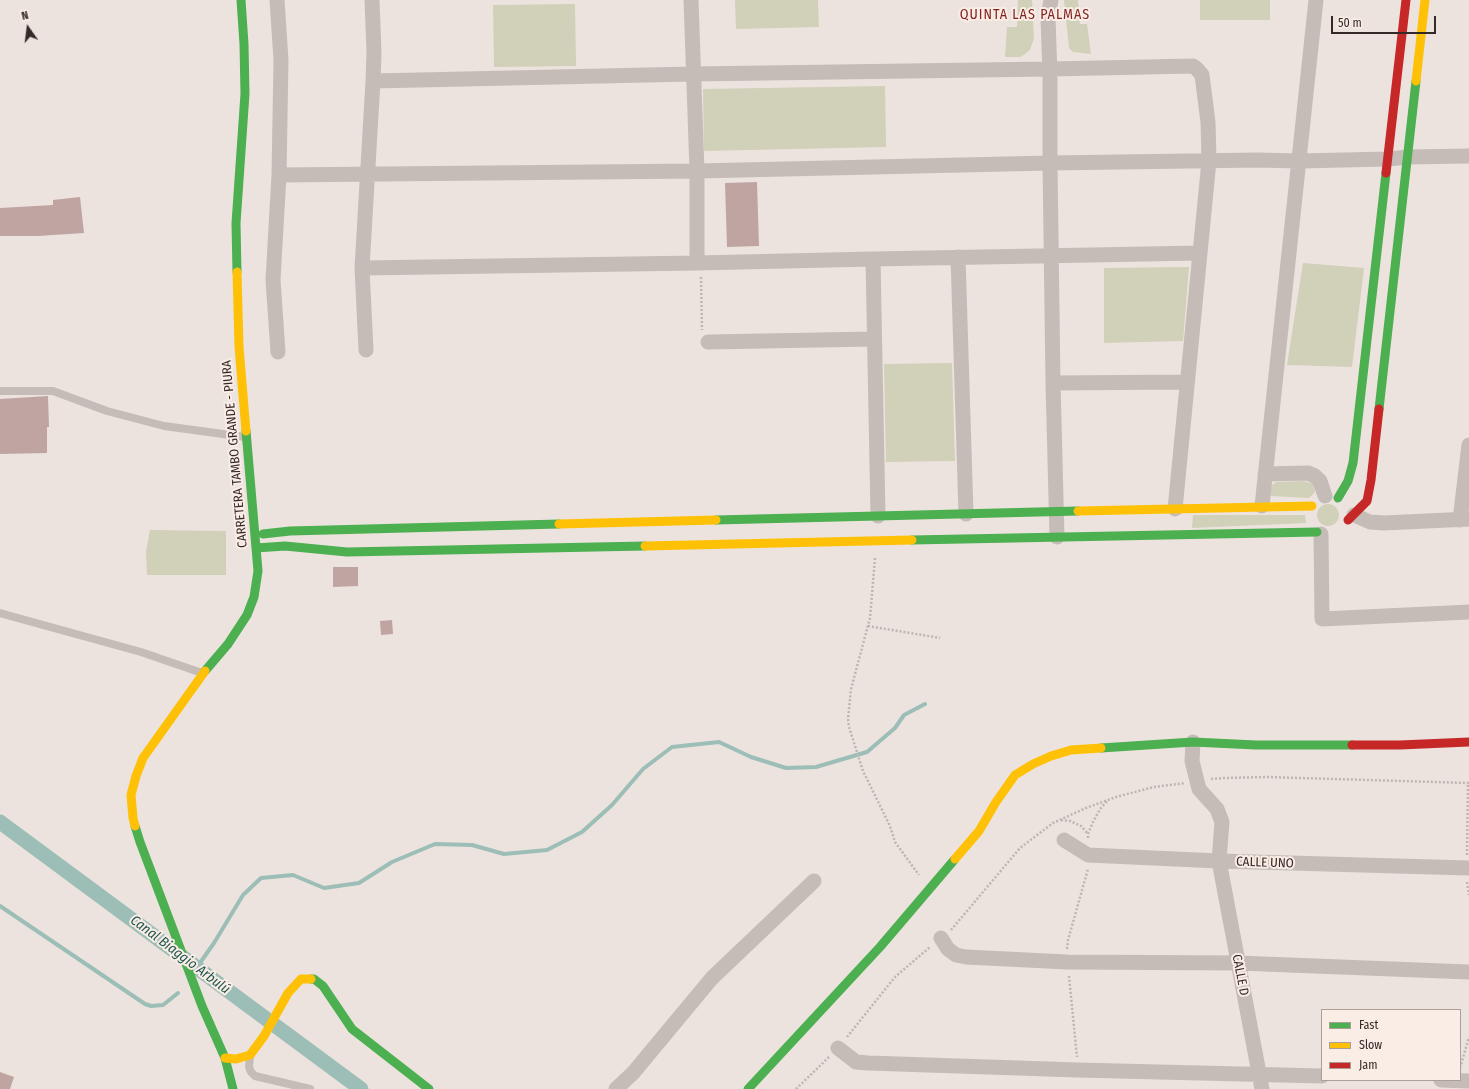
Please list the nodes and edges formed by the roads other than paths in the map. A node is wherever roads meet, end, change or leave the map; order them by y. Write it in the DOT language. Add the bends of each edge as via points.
graph roads {
  1 [pos="241,0"];
  2 [pos="277,0"];
  3 [pos="372,0"];
  4 [pos="691,0"];
  5 [pos="1043,0"];
  6 [pos="1051,0"];
  7 [pos="1316,0"];
  8 [pos="1406,0"];
  9 [pos="1425,0"];
  10 [pos="1048,18"];
  11 [pos="1050,69"];
  12 [pos="693,74"];
  13 [pos="373,81"];
  14 [pos="1469,156"];
  15 [pos="1408,157"];
  16 [pos="1388,159"];
  17 [pos="1299,161"];
  18 [pos="1209,162"];
  19 [pos="1050,164"];
  20 [pos="697,171"];
  21 [pos="368,174"];
  22 [pos="279,175"];
  23 [pos="1200,253"];
  24 [pos="1051,256"];
  25 [pos="958,257"];
  26 [pos="873,258"];
  27 [pos="699,263"];
  28 [pos="362,268"];
  29 [pos="705,338"];
  30 [pos="874,339"];
  31 [pos="366,350"];
  32 [pos="278,352"];
  33 [pos="1186,382"];
  34 [pos="1053,383"];
  35 [pos="0,391"];
  36 [pos="247,437"];
  37 [pos="1469,444"];
  38 [pos="1265,474"];
  39 [pos="1262,506"];
  40 [pos="1174,509"];
  41 [pos="1343,509"];
  42 [pos="1057,511"];
  43 [pos="966,514"];
  44 [pos="1310,514"];
  45 [pos="878,516"];
  46 [pos="1464,520"];
  47 [pos="255,534"];
  48 [pos="1322,534"];
  49 [pos="1057,537"];
  50 [pos="256,548"];
  51 [pos="1469,612"];
  52 [pos="0,613"];
  53 [pos="203,674"];
  54 [pos="1193,742"];
  55 [pos="1469,742"];
  56 [pos="1064,840"];
  57 [pos="1219,861"];
  58 [pos="1468,868"];
  59 [pos="814,881"];
  60 [pos="941,938"];
  61 [pos="1238,964"];
  62 [pos="1469,972"];
  63 [pos="838,1048"];
  64 [pos="250,1055"];
  65 [pos="225,1058"];
  66 [pos="1258,1073"];
  67 [pos="1321,1076"];
  68 [pos="233,1089"];
  69 [pos="310,1089"];
  70 [pos="429,1089"];
  71 [pos="616,1089"];
  72 [pos="748,1089"];
  73 [pos="1262,1089"];
  1 -- 36 [label="street, CARRETERA TAMBO GRANDE - PIURA" via="245,94 236,223 239,347"];
  2 -- 22 [label="street" via="281,60"];
  3 -- 13 [label="street"];
  4 -- 12 [label="street"];
  5 -- 10 [label="street"];
  6 -- 10 [label="street"];
  7 -- 17 [label="street"];
  8 -- 16 [label="street"];
  9 -- 15 [label="street"];
  10 -- 11 [label="street"];
  11 -- 12 [label="street"];
  11 -- 18 [label="street" via="1193,66 1202,75 1208,122"];
  11 -- 19 [label="street"];
  12 -- 13 [label="street"];
  12 -- 20 [label="street"];
  13 -- 21 [label="street"];
  14 -- 15 [label="street"];
  15 -- 16 [label="street"];
  15 -- 41 [label="street" via="1371,480 1367,501"];
  16 -- 17 [label="street"];
  16 -- 41 [label="street" via="1353,463"];
  17 -- 18 [label="street"];
  17 -- 38 [label="street"];
  18 -- 19 [label="street"];
  18 -- 23 [label="street"];
  19 -- 20 [label="street"];
  19 -- 24 [label="street"];
  20 -- 21 [label="street"];
  20 -- 27 [label="street"];
  21 -- 22 [label="street"];
  21 -- 28 [label="street"];
  22 -- 32 [label="street" via="273,280"];
  23 -- 24 [label="street"];
  23 -- 33 [label="street"];
  24 -- 25 [label="street"];
  24 -- 34 [label="street"];
  25 -- 26 [label="street"];
  25 -- 43 [label="street"];
  26 -- 27 [label="street"];
  26 -- 30 [label="street"];
  27 -- 28 [label="street"];
  28 -- 31 [label="street"];
  29 -- 30 [label="street"];
  30 -- 45 [label="street"];
  33 -- 34 [label="street"];
  33 -- 40 [label="street"];
  34 -- 42 [label="street"];
  35 -- 36 [label="lane" via="53,391 107,411 164,426"];
  36 -- 47 [label="street, CARRETERA TAMBO GRANDE - PIURA"];
  37 -- 46 [label="street"];
  38 -- 39 [label="street"];
  38 -- 41 [label="street" via="1308,473 1315,476"];
  39 -- 40 [label="street"];
  39 -- 44 [label="street"];
  40 -- 42 [label="street"];
  41 -- 44 [label="street" via="1319,498"];
  41 -- 46 [label="street" via="1370,522"];
  42 -- 43 [label="street"];
  42 -- 49 [label="street"];
  43 -- 45 [label="street"];
  44 -- 48 [label="street" via="1312,527"];
  45 -- 47 [label="street"];
  47 -- 50 [label="street, CARRETERA TAMBO GRANDE - PIURA"];
  48 -- 49 [label="street"];
  48 -- 51 [label="street" via="1322,619"];
  49 -- 50 [label="street" via="347,552 285,546"];
  50 -- 53 [label="street, CARRETERA TAMBO GRANDE - PIURA" via="258,570 254,597 247,615 228,644"];
  52 -- 53 [label="lane" via="141,652"];
  53 -- 65 [label="street, CARRETERA TAMBO GRANDE - PIURA" via="143,758 131,795 133,818 148,865 202,1006"];
  54 -- 55 [label="street" via="1256,745 1393,745"];
  54 -- 57 [label="street, CALLE D" via="1192,761 1196,782 1217,809 1222,822"];
  54 -- 72 [label="street" via="1071,750 1033,764 1015,775 979,831 880,946"];
  56 -- 57 [label="street, CALLE UNO" via="1088,854"];
  57 -- 58 [label="street, CALLE UNO"];
  57 -- 61 [label="street, CALLE D"];
  59 -- 71 [label="street" via="712,978 633,1073"];
  60 -- 61 [label="street" via="948,949 966,957 1067,962"];
  61 -- 62 [label="street"];
  61 -- 66 [label="street, CALLE D"];
  63 -- 66 [label="street" via="856,1062 868,1064"];
  64 -- 65 [label="street" via="236,1060"];
  64 -- 69 [label="lane" via="249,1067 255,1076"];
  64 -- 70 [label="street" via="264,1036 288,993 301,979 314,979 323,986 352,1028"];
  65 -- 68 [label="street, CARRETERA TAMBO GRANDE - PIURA"];
  66 -- 67 [label="street"];
  66 -- 73 [label="street, CALLE D"];
}
